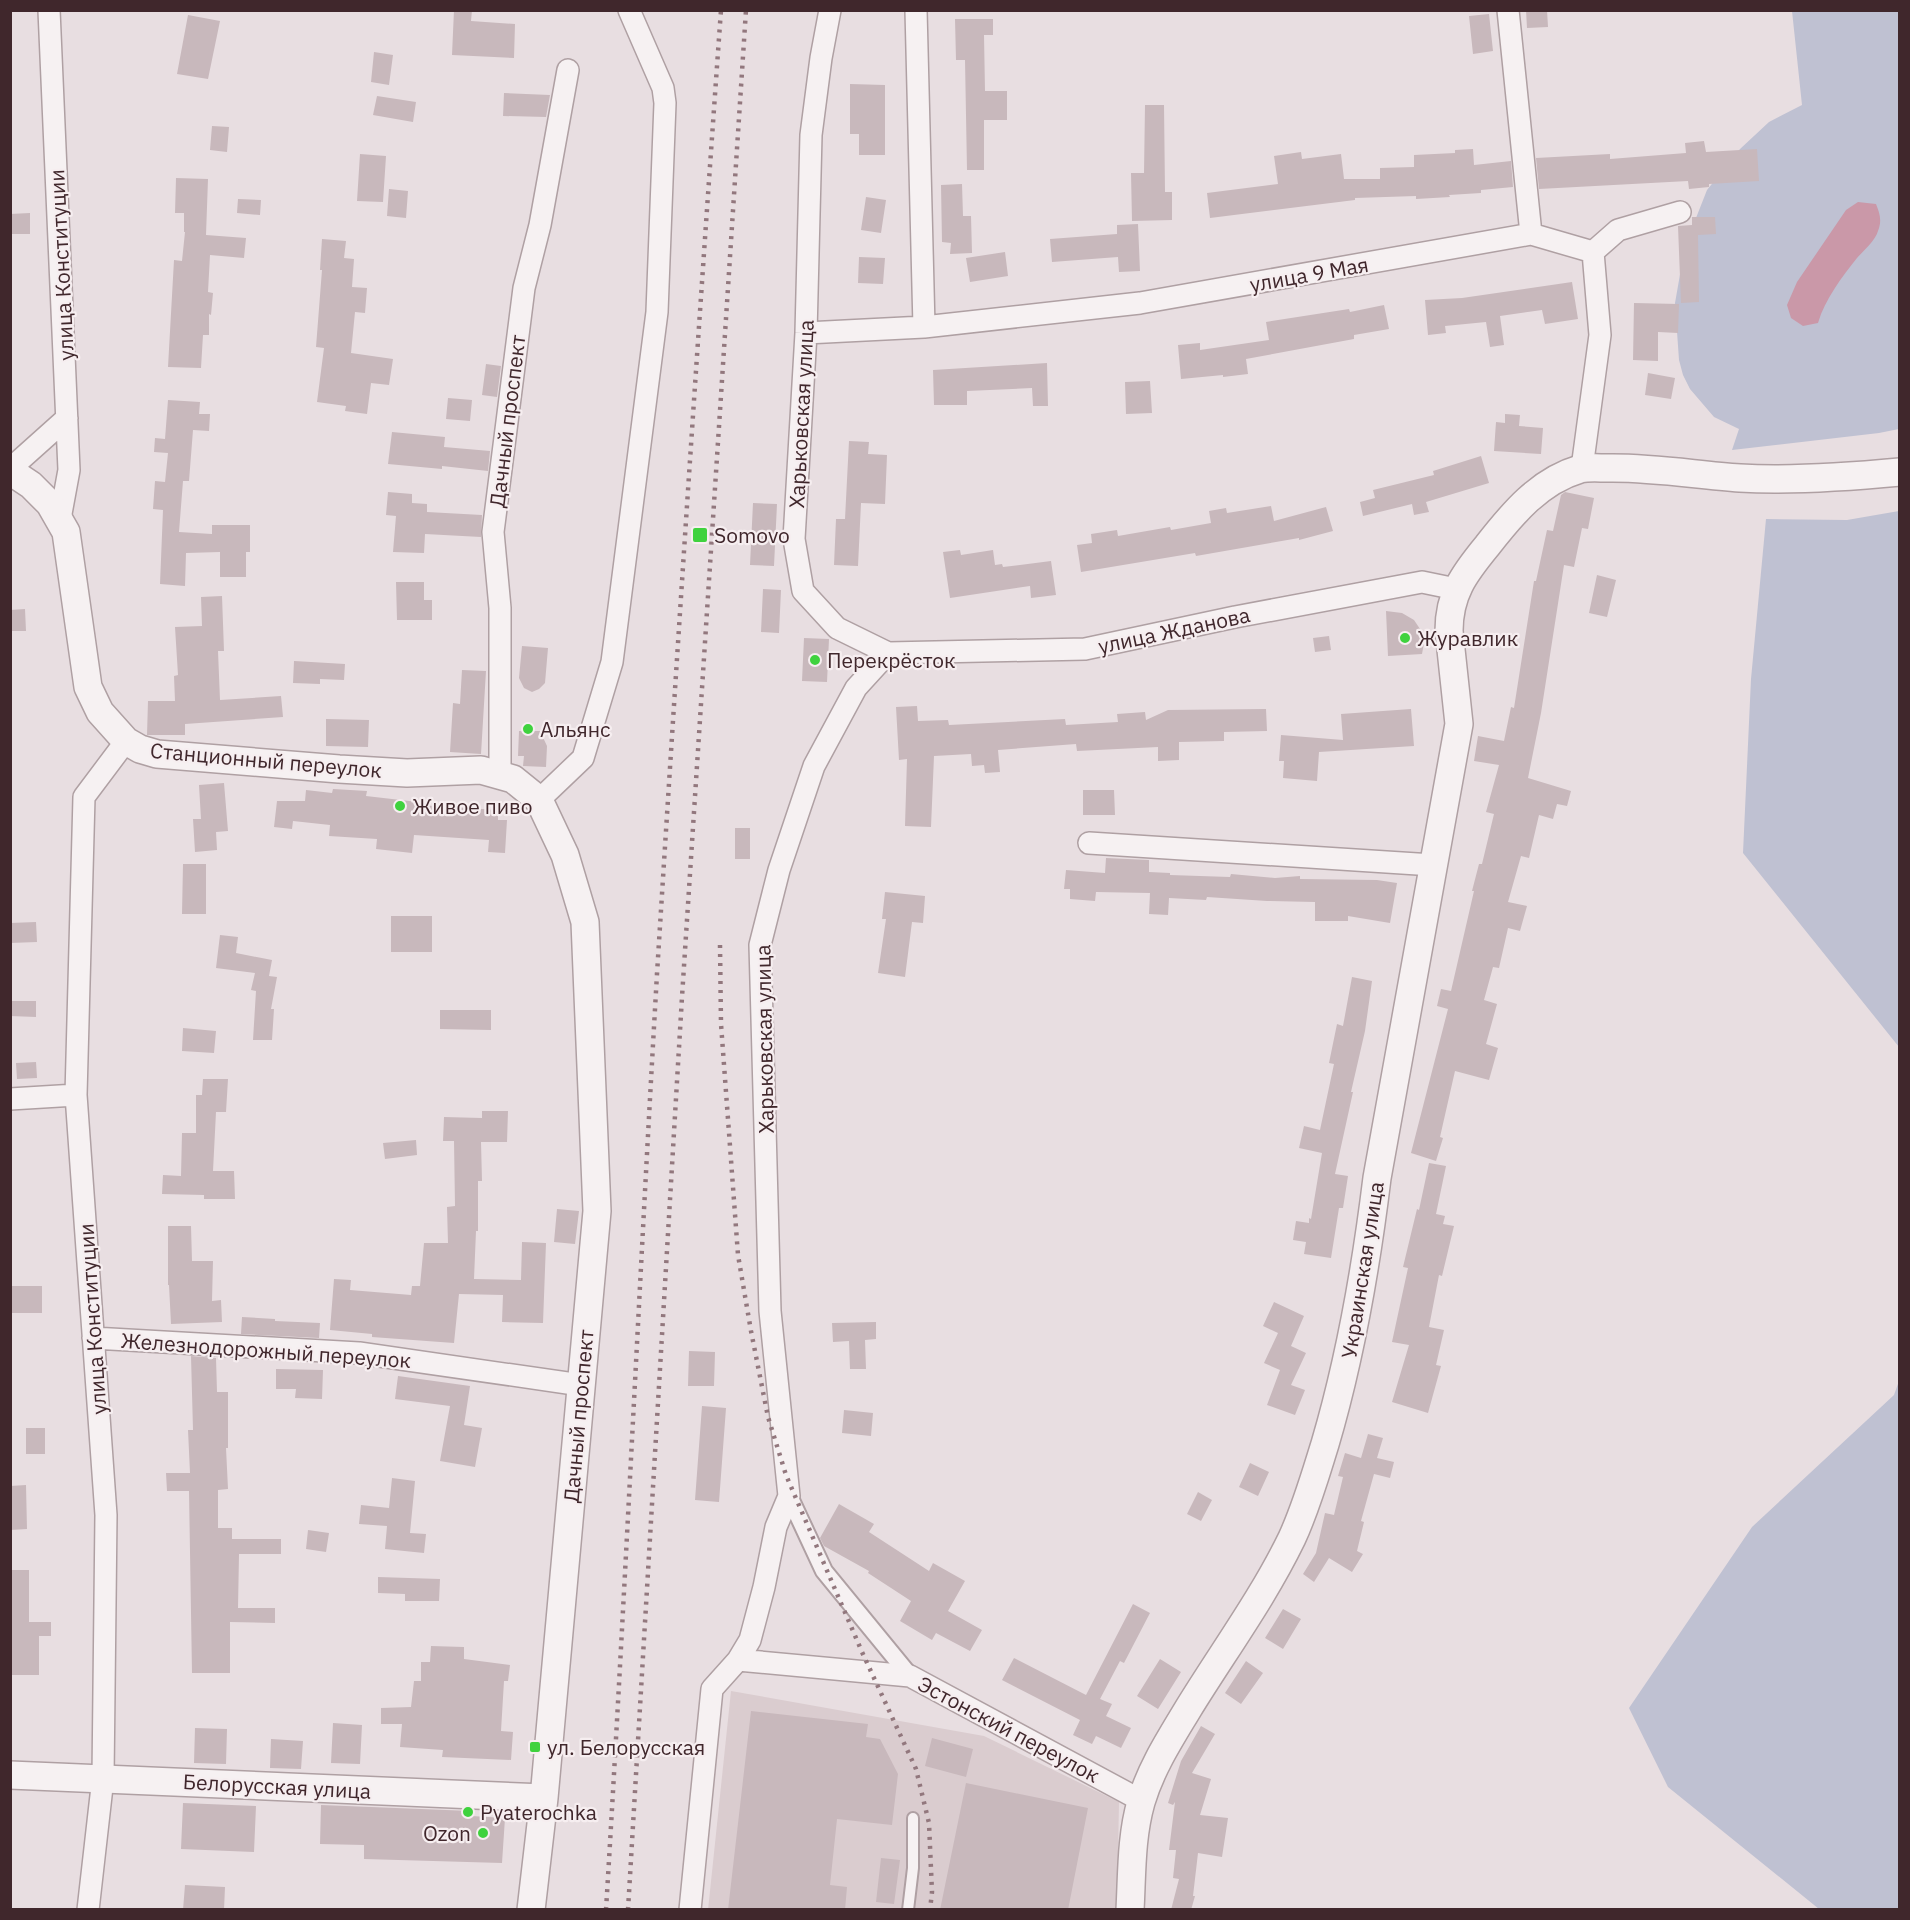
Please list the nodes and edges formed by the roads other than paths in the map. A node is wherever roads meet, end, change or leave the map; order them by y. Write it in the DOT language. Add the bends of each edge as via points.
graph roads {
  1 [pos="50,10"];
  2 [pos="630,10"];
  3 [pos="830,10"];
  4 [pos="916,10"];
  5 [pos="1508,10"];
  6 [pos="568,70"];
  7 [pos="1680,212"];
  8 [pos="1531,234"];
  9 [pos="1593,252"];
  10 [pos="924,327"];
  11 [pos="806,333"];
  12 [pos="68,418"];
  13 [pos="1582,468"];
  14 [pos="10,470"];
  15 [pos="1899,472"];
  16 [pos="60,519"];
  17 [pos="1456,589"];
  18 [pos="888,653"];
  19 [pos="126,741"];
  20 [pos="500,776"];
  21 [pos="539,800"];
  22 [pos="1089,843"];
  23 [pos="1433,865"];
  24 [pos="585,922"];
  25 [pos="76,1095"];
  26 [pos="10,1099"];
  27 [pos="93,1338"];
  28 [pos="581,1385"];
  29 [pos="789,1496"];
  30 [pos="738,1660"];
  31 [pos="910,1676"];
  32 [pos="10,1775"];
  33 [pos="103,1778"];
  34 [pos="544,1798"];
  35 [pos="1142,1801"];
  36 [pos="913,1818"];
  37 [pos="88,1910"];
  38 [pos="531,1910"];
  39 [pos="690,1910"];
  40 [pos="908,1910"];
  41 [pos="1130,1910"];
  1 -- 12 [label="street, улица Конституции"];
  2 -- 21 [label="street" via="666,103 657,312 612,662 583,758"];
  3 -- 11 [label="street, Харьковская улица" via="811,135"];
  4 -- 10 [label="street"];
  5 -- 8 [label="street"];
  6 -- 20 [label="street, Дачный проспект" via="540,225 524,288 494,532 500,608"];
  7 -- 9 [label="street" via="1618,230"];
  8 -- 9 [label="street, улица 9 Мая"];
  8 -- 10 [label="street, улица 9 Мая" via="1140,303"];
  9 -- 13 [label="street" via="1600,335"];
  10 -- 11 [label="street, улица 9 Мая"];
  11 -- 18 [label="street, Харьковская улица" via="794,540 803,591 837,628"];
  12 -- 14 [label="street"];
  12 -- 16 [label="street, улица Конституции" via="69,471"];
  13 -- 15 [label="street" via="1791,479"];
  13 -- 17 [label="street" via="1532,495 1506,521"];
  14 -- 16 [label="street, Станционный переулок" via="31,485"];
  16 -- 19 [label="street, Станционный переулок" via="66,532 88,687 100,712"];
  17 -- 18 [label="street, улица Жданова" via="1422,582 1085,649"];
  17 -- 23 [label="street, Украинская улица" via="1449,631 1459,724"];
  18 -- 29 [label="street, Харьковская улица" via="856,688 814,766 779,870 760,945 770,1311"];
  19 -- 20 [label="street, Станционный переулок" via="157,753 213,759 396,772 481,770"];
  19 -- 25 [label="street, улица Конституции" via="84,797"];
  20 -- 21 [label="street, Станционный переулок" via="513,779"];
  21 -- 24 [label="street, Станционный переулок" via="565,855"];
  22 -- 23 [label="street"];
  23 -- 35 [label="street, Украинская улица" via="1377,1178 1357,1318 1310,1494 1271,1578 1160,1755"];
  24 -- 28 [label="street, Дачный проспект" via="597,1211"];
  25 -- 26 [label="street"];
  25 -- 27 [label="street, улица Конституции"];
  27 -- 28 [label="street, Железнодорожный переулок" via="360,1353"];
  27 -- 33 [label="street, улица Конституции" via="106,1515"];
  28 -- 34 [label="street, Дачный проспект"];
  29 -- 30 [label="street, Харьковская улица" via="776,1527 750,1640"];
  29 -- 31 [label="street, Эстонский переулок" via="824,1571"];
  30 -- 31 [label="street"];
  30 -- 39 [label="street, Харьковская улица" via="712,1689"];
  31 -- 35 [label="street, Эстонский переулок"];
  32 -- 33 [label="street, Белорусская улица"];
  33 -- 34 [label="street, Белорусская улица"];
  33 -- 37 [label="street, улица Конституции"];
  34 -- 38 [label="street, Дачный проспект"];
  35 -- 41 [label="street, Украинская улица" via="1133,1836"];
  36 -- 40 [label="lane"];
}
